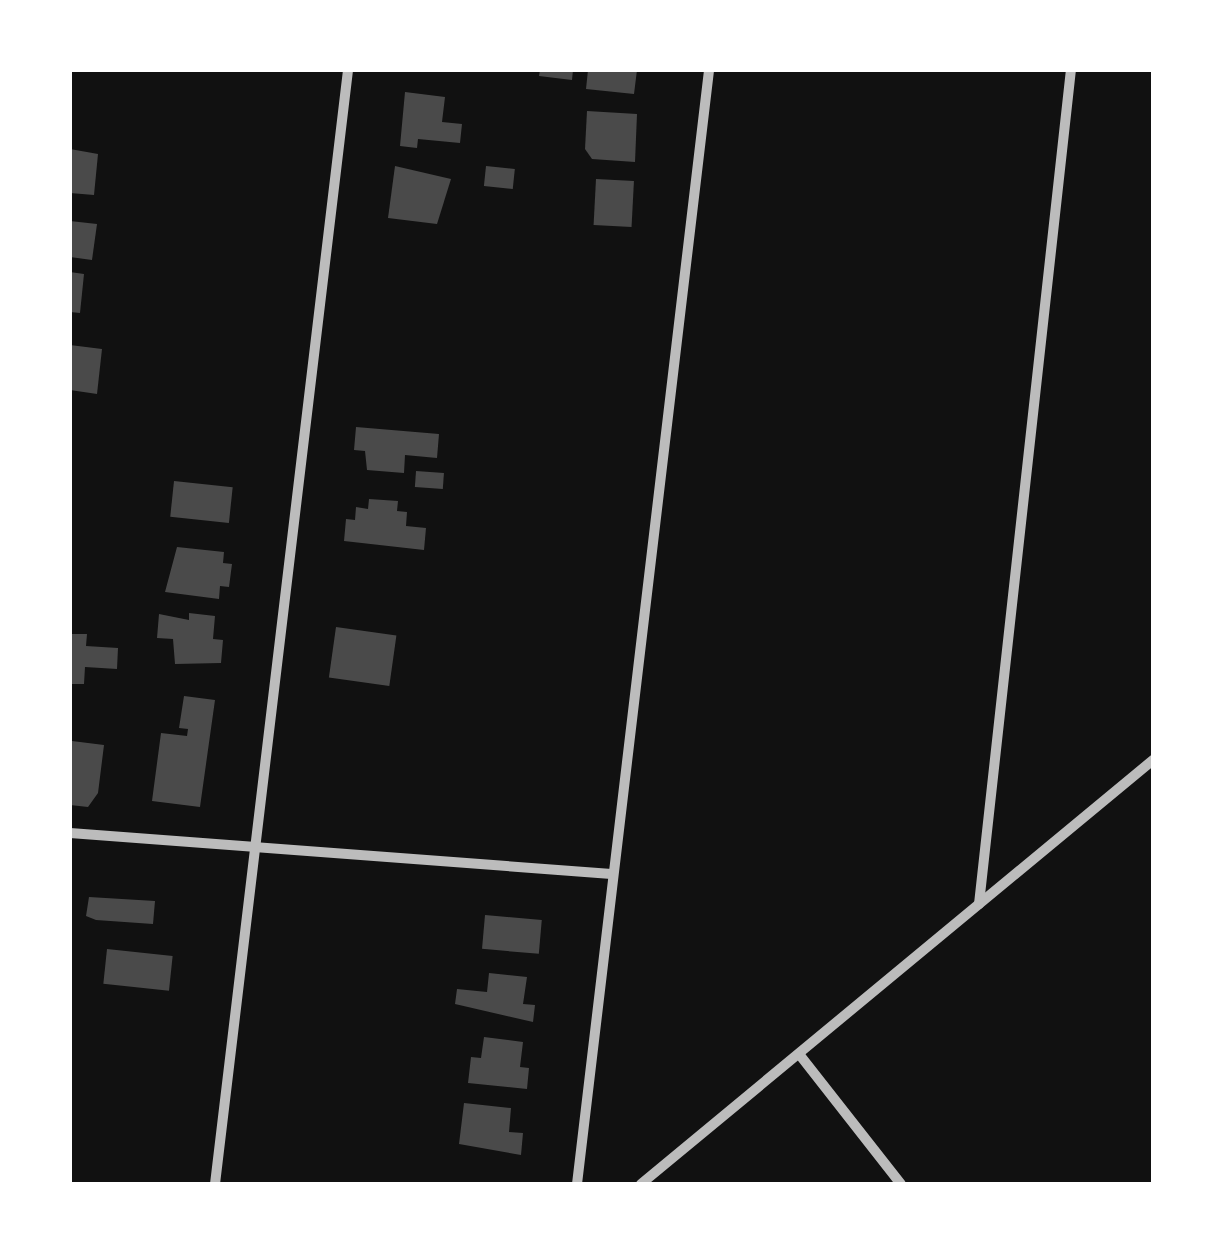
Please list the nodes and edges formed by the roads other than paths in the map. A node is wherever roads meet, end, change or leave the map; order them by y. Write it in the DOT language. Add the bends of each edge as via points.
graph roads {
  1 [pos="348,70"];
  2 [pos="708,70"];
  3 [pos="1071,70"];
  4 [pos="1153,760"];
  5 [pos="70,834"];
  6 [pos="256,846"];
  7 [pos="610,874"];
  8 [pos="979,904"];
  9 [pos="800,1054"];
  10 [pos="215,1184"];
  11 [pos="577,1184"];
  12 [pos="642,1184"];
  13 [pos="901,1184"];
  1 -- 6 [label="street"];
  2 -- 7 [label="street"];
  3 -- 8 [label="street"];
  4 -- 8 [label="street"];
  5 -- 6 [label="street"];
  6 -- 7 [label="street"];
  6 -- 10 [label="street"];
  7 -- 11 [label="street"];
  8 -- 9 [label="street"];
  9 -- 12 [label="street"];
  9 -- 13 [label="street"];
}
